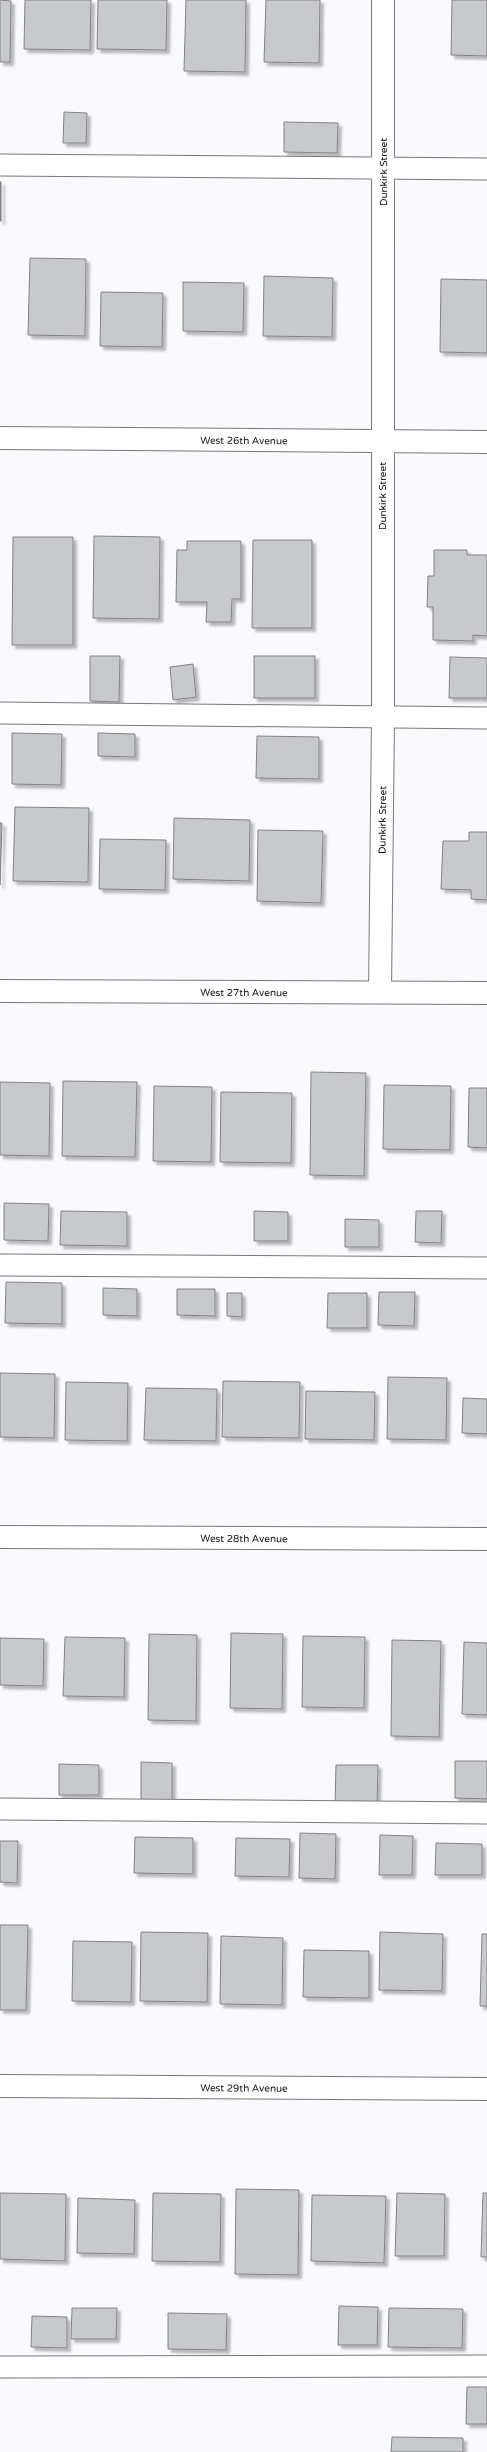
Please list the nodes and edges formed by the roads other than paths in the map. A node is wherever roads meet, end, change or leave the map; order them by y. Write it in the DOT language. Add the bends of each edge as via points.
graph roads {
  1 [pos="383,0"];
  2 [pos="0,165"];
  3 [pos="383,168"];
  4 [pos="487,169"];
  5 [pos="0,438"];
  6 [pos="382,441"];
  7 [pos="487,442"];
  8 [pos="0,713"];
  9 [pos="383,718"];
  10 [pos="487,718"];
  11 [pos="0,991"];
  12 [pos="380,992"];
  13 [pos="487,992"];
  14 [pos="0,1265"];
  15 [pos="487,1268"];
  16 [pos="0,1536"];
  17 [pos="487,1539"];
  18 [pos="0,1809"];
  19 [pos="487,1813"];
  20 [pos="0,2086"];
  21 [pos="487,2089"];
  22 [pos="487,2366"];
  23 [pos="0,2367"];
  1 -- 3 [label="street, Dunkirk Street"];
  2 -- 3 [label="lane"];
  3 -- 4 [label="lane"];
  3 -- 6 [label="street, Dunkirk Street"];
  5 -- 6 [label="street, West 26th Avenue"];
  6 -- 7 [label="street, West 26th Avenue"];
  6 -- 9 [label="street, Dunkirk Street"];
  8 -- 9 [label="lane"];
  9 -- 10 [label="lane"];
  9 -- 12 [label="street, Dunkirk Street"];
  11 -- 12 [label="street, West 27th Avenue"];
  12 -- 13 [label="street, West 27th Avenue"];
  14 -- 15 [label="lane"];
  16 -- 17 [label="street, West 28th Avenue"];
  18 -- 19 [label="lane"];
  20 -- 21 [label="street, West 29th Avenue"];
  22 -- 23 [label="lane"];
}
